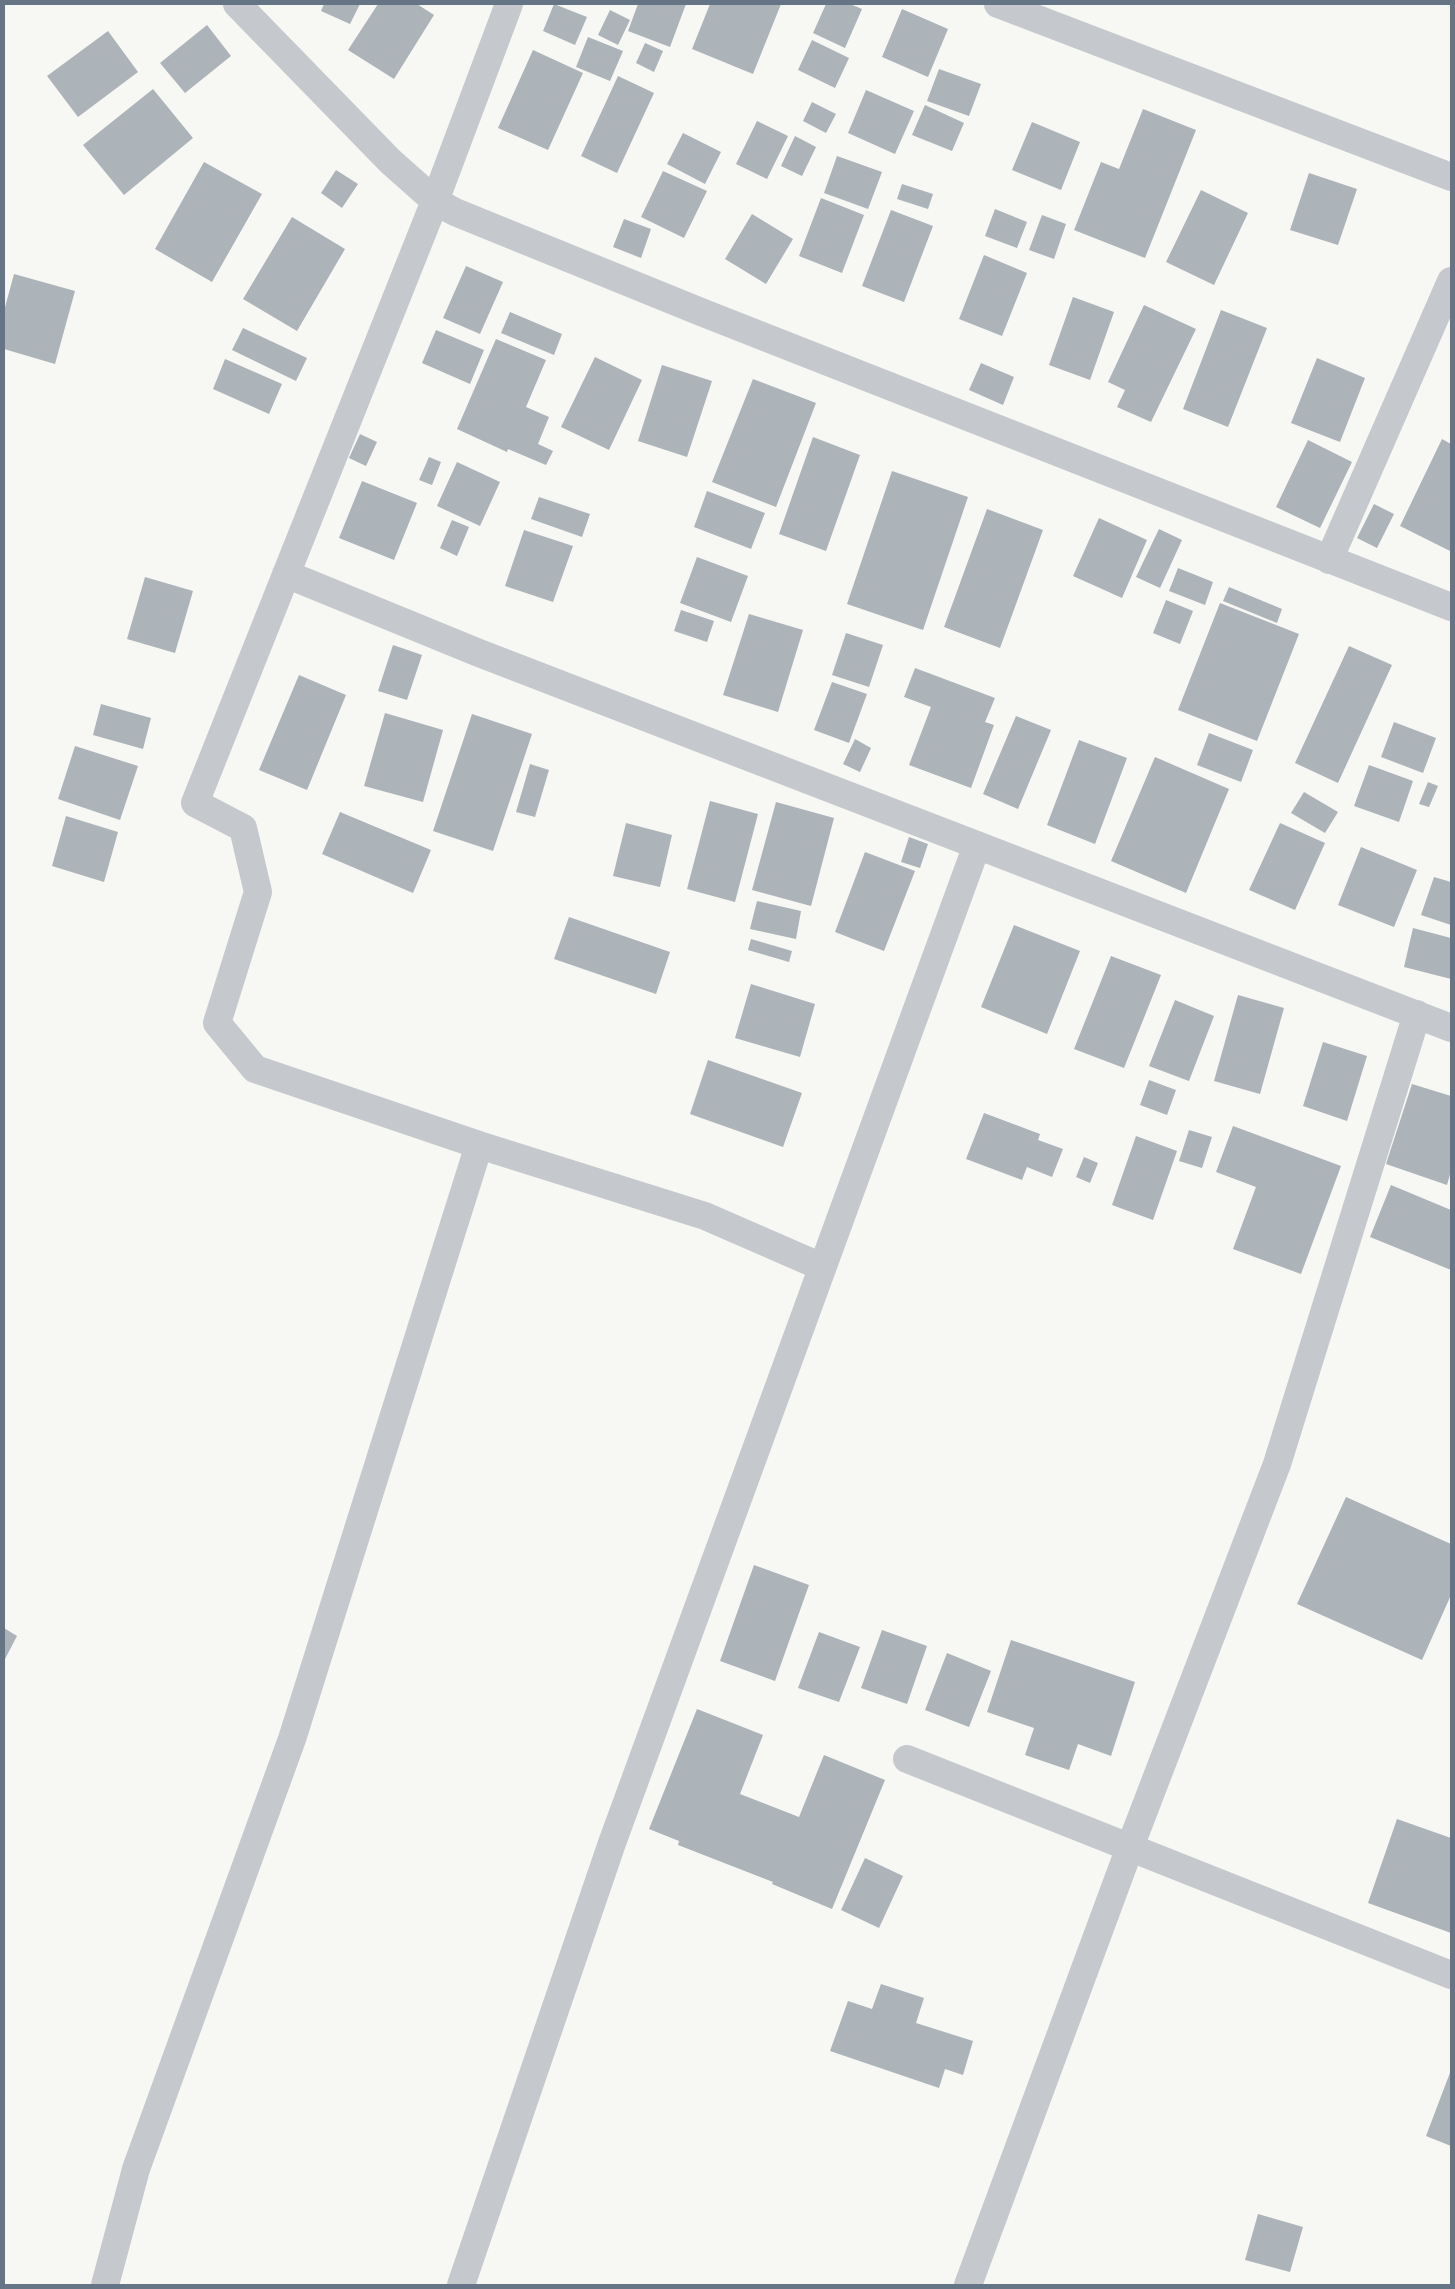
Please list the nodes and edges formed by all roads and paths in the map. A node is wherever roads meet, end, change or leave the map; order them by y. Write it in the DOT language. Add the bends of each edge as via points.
graph roads {
  1 [pos="237,4"];
  2 [pos="509,4"];
  3 [pos="998,4"];
  4 [pos="1451,177"];
  5 [pos="435,201"];
  6 [pos="1451,281"];
  7 [pos="1329,560"];
  8 [pos="286,574"];
  9 [pos="1451,608"];
  10 [pos="977,845"];
  11 [pos="1417,1014"];
  12 [pos="1451,1028"];
  13 [pos="479,1145"];
  14 [pos="822,1267"];
  15 [pos="908,1759"];
  16 [pos="1130,1847"];
  17 [pos="1451,1975"];
  18 [pos="105,2285"];
  19 [pos="461,2285"];
  20 [pos="968,2285"];
  1 -- 5 [label="street" via="390,161"];
  2 -- 5 [label="street"];
  3 -- 4 [label="street"];
  5 -- 7 [label="street" via="700,312"];
  5 -- 8 [label="street"];
  6 -- 7 [label="street"];
  7 -- 9 [label="street"];
  8 -- 10 [label="street" via="479,653"];
  8 -- 13 [label="street" via="195,803 243,828 258,892 217,1022 255,1069"];
  10 -- 11 [label="street"];
  10 -- 14 [label="street"];
  11 -- 12 [label="street"];
  11 -- 16 [label="street" via="1278,1464"];
  13 -- 14 [label="street" via="706,1216"];
  13 -- 18 [label="street" via="292,1739 136,2169"];
  14 -- 19 [label="street" via="612,1843"];
  15 -- 16 [label="street"];
  16 -- 17 [label="street"];
  16 -- 20 [label="street"];
}
